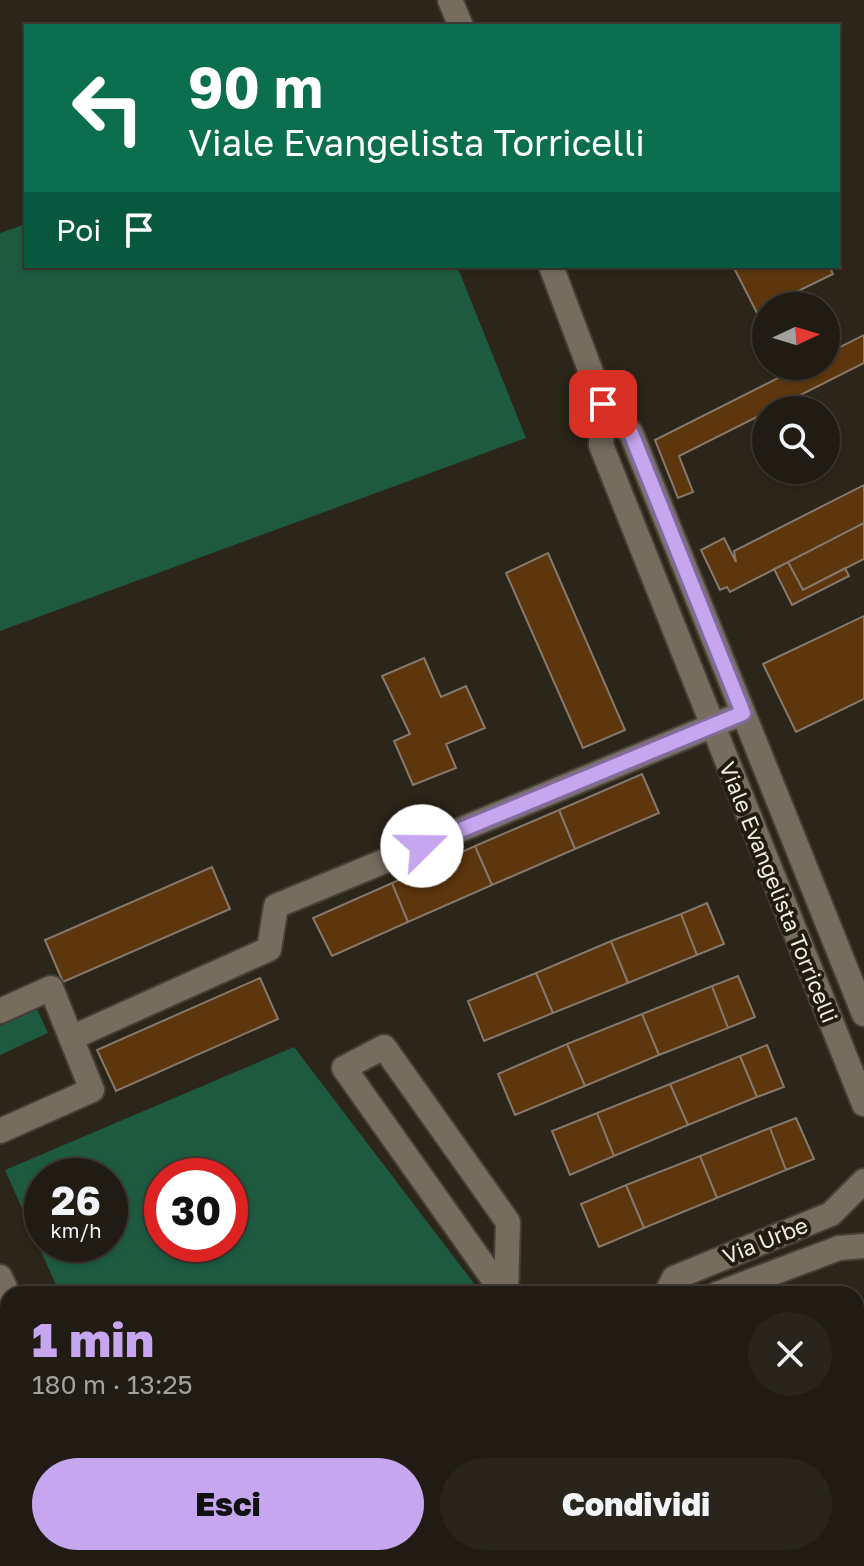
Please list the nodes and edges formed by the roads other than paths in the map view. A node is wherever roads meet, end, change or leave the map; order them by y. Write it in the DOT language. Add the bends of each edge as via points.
graph roads {
  1 [pos="450,0"];
  2 [pos="460,24"];
  3 [pos="552,268"];
  4 [pos="603,404"];
  5 [pos="743,713"];
  6 [pos="713,726"];
  7 [pos="0,1011"];
  8 [pos="864,1014"];
  9 [pos="71,1038"];
  10 [pos="864,1104"];
  11 [pos="0,1131"];
  12 [pos="864,1181"];
  13 [pos="864,1246"];
  14 [pos="499,1286"];
  15 [pos="505,1286"];
  16 [pos="670,1286"];
  17 [pos="738,1286"];
  1 -- 2 [label="street"];
  3 -- 4 [label="street"];
  4 -- 5 [label="street, Viale Evangelista Torricelli" via="631,433"];
  4 -- 6 [label="street, Viale Evangelista Torricelli" via="601,445"];
  5 -- 6 [label="street"];
  5 -- 8 [label="street, Viale Evangelista Torricelli"];
  6 -- 9 [label="street" via="276,906 269,949"];
  6 -- 10 [label="street, Viale Evangelista Torricelli"];
  7 -- 9 [label="street" via="51,988"];
  9 -- 11 [label="street" via="92,1090"];
  12 -- 16 [label="street, Via Urbe" via="831,1214 674,1278"];
  13 -- 17 [label="street, Via Urbe" via="839,1248"];
  14 -- 15 [label="street" via="344,1068 384,1047 508,1222"];
}
